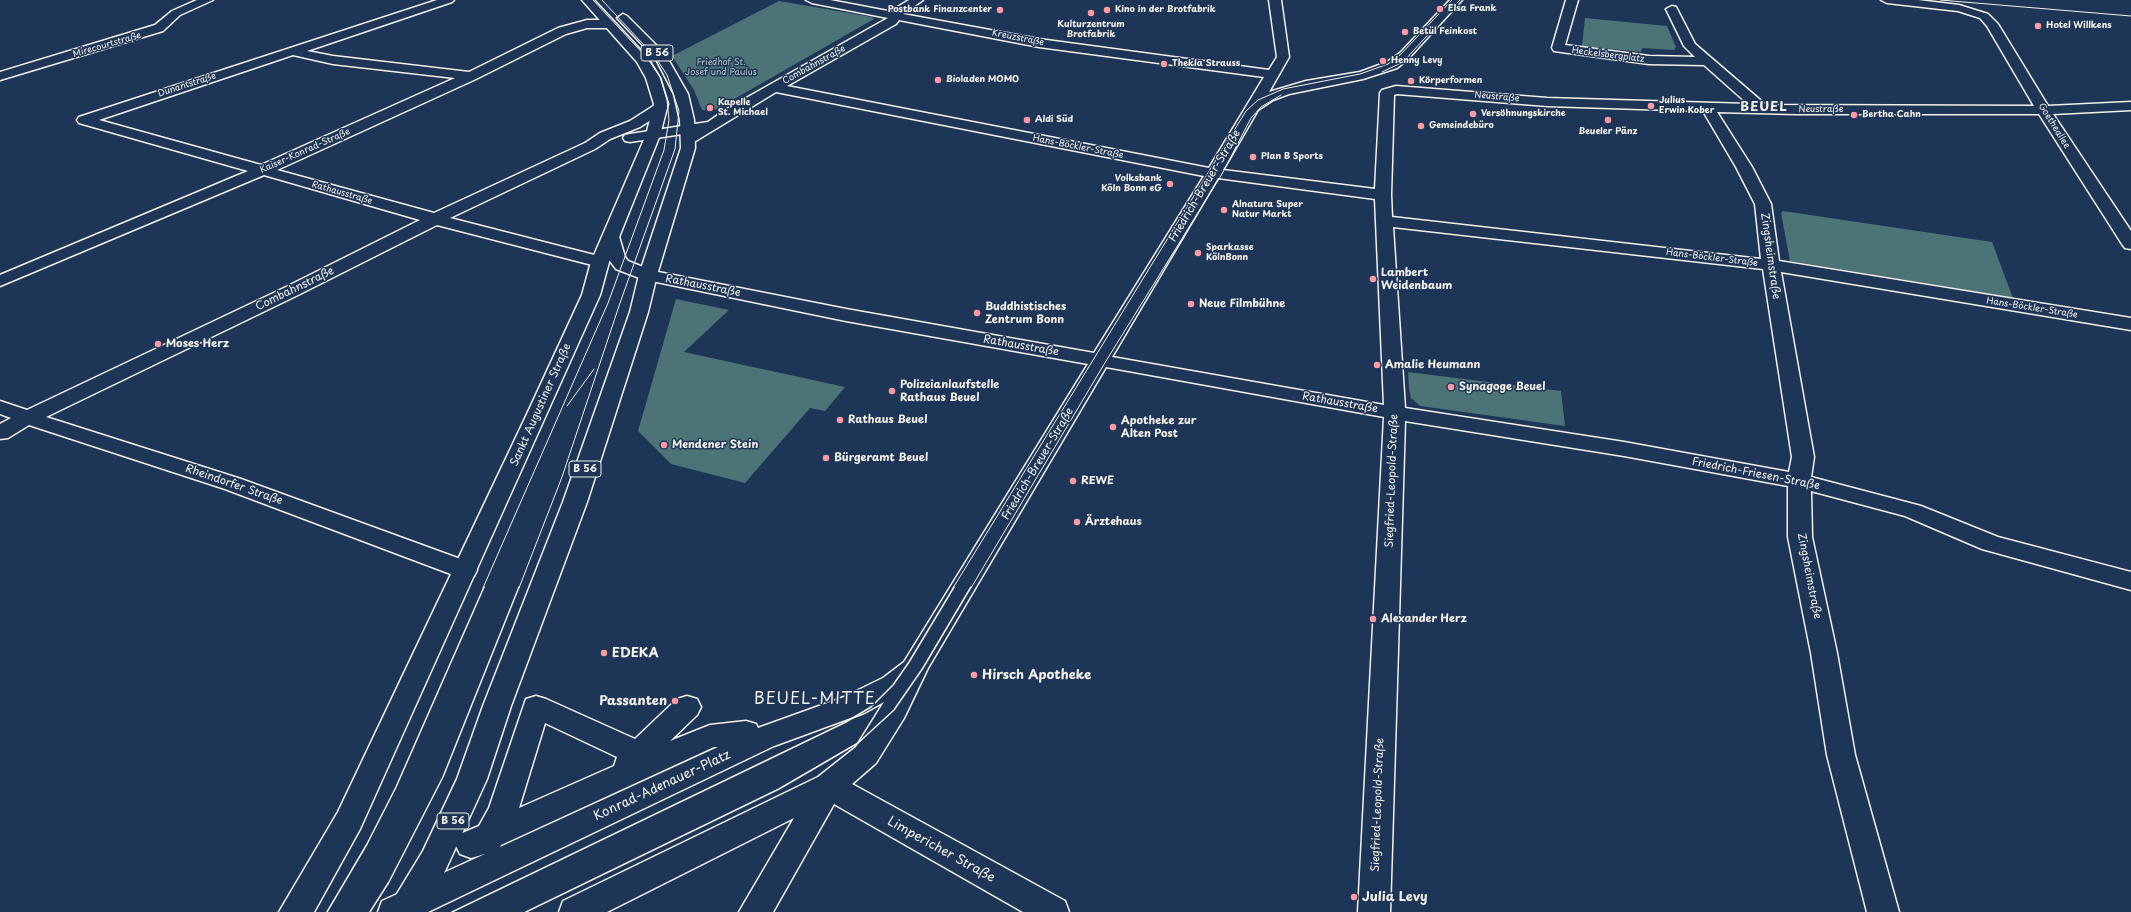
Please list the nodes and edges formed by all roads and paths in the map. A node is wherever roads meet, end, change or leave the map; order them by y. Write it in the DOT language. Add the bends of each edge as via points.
graph roads {
  1 [pos="206,0"];
  2 [pos="448,0"];
  3 [pos="588,0"];
  4 [pos="812,0"];
  5 [pos="917,0"];
  6 [pos="1274,0"];
  7 [pos="1456,0"];
  8 [pos="1573,0"];
  9 [pos="1887,0"];
  10 [pos="1672,9"];
  11 [pos="616,11"];
  12 [pos="896,16"];
  13 [pos="610,24"];
  14 [pos="291,51"];
  15 [pos="1708,61"];
  16 [pos="1272,74"];
  17 [pos="1361,74"];
  18 [pos="0,76"];
  19 [pos="471,76"];
  20 [pos="774,88"];
  21 [pos="1391,91"];
  22 [pos="2131,106"];
  23 [pos="1254,107"];
  24 [pos="1707,107"];
  25 [pos="660,108"];
  26 [pos="1762,109"];
  27 [pos="2043,110"];
  28 [pos="730,113"];
  29 [pos="84,120"];
  30 [pos="635,124"];
  31 [pos="655,128"];
  32 [pos="688,129"];
  33 [pos="590,146"];
  34 [pos="261,171"];
  35 [pos="1213,173"];
  36 [pos="1383,195"];
  37 [pos="435,219"];
  38 [pos="1386,221"];
  39 [pos="612,237"];
  40 [pos="2131,244"];
  41 [pos="600,262"];
  42 [pos="1770,265"];
  43 [pos="648,275"];
  44 [pos="0,281"];
  45 [pos="2131,324"];
  46 [pos="1100,360"];
  47 [pos="0,407"];
  48 [pos="1395,413"];
  49 [pos="27,418"];
  50 [pos="0,433"];
  51 [pos="1798,481"];
  52 [pos="465,570"];
  53 [pos="2131,580"];
  54 [pos="916,665"];
  55 [pos="746,732"];
  56 [pos="710,736"];
  57 [pos="639,754"];
  58 [pos="610,782"];
  59 [pos="829,786"];
  60 [pos="401,910"];
  61 [pos="296,912"];
  62 [pos="574,912"];
  63 [pos="756,912"];
  64 [pos="1054,912"];
  65 [pos="1374,912"];
  66 [pos="1883,912"];
  1 -- 18 [label="street, Mirecourtstraße" via="176,13 159,28 146,33"];
  2 -- 14 [label="street, Dunantstraße"];
  3 -- 13 [label="street, Sankt Augustiner Straße / B 56"];
  4 -- 12 [label="street, Kreuzstraße"];
  5 -- 12 [label="street, Combahnstraße" via="900,10"];
  6 -- 16 [label="street, Friedrich-Breuer-Straße" via="1283,57"];
  7 -- 17 [label="street" via="1404,56 1392,65"];
  8 -- 15 [label="street, Heckelsbergplatz" via="1558,48 1649,60"];
  9 -- 27 [label="street, Goetheallee" via="1946,5 1984,16 1992,24"];
  10 -- 15 [label="street" via="1690,46"];
  11 -- 32 [label="street, B 56" via="661,57 682,94"];
  12 -- 16 [label="street, Kreuzstraße" via="1039,43"];
  12 -- 20 [label="street, Combahnstraße" via="892,21"];
  13 -- 19 [label="street, Kaiser-Konrad-Straße" via="587,24 562,31"];
  13 -- 25 [label="street, Sankt Augustiner Straße / B 56" via="642,60 653,78 661,100"];
  14 -- 19 [label="street" via="333,60"];
  14 -- 29 [label="street, Dunantstraße"];
  15 -- 26 [label="street"];
  16 -- 23 [label="street, Friedrich-Breuer-Straße"];
  17 -- 21 [label="street"];
  17 -- 23 [label="street" via="1284,91 1268,97"];
  19 -- 34 [label="street, Kaiser-Konrad-Straße"];
  20 -- 28 [label="street, Combahnstraße"];
  20 -- 35 [label="street, Hans-Böckler-Straße"];
  21 -- 24 [label="street, Neustraße" via="1408,90 1547,102"];
  21 -- 36 [label="street, Siegfried-Leopold-Straße" via="1386,97"];
  22 -- 27 [label="street, Neustraße"];
  23 -- 35 [label="street, Friedrich-Breuer-Straße"];
  24 -- 26 [label="street, Neustraße"];
  24 -- 42 [label="street, Zingsheimstraße" via="1744,167 1763,204"];
  25 -- 30 [label="street, Combahnstraße"];
  25 -- 31 [label="street, Sankt Augustiner Straße / B 56"];
  26 -- 27 [label="street, Neustraße"];
  27 -- 40 [label="street, Goetheallee"];
  28 -- 32 [label="street, Combahnstraße"];
  28 -- 32 [label="street, Combahnstraße" via="715,124"];
  29 -- 34 [label="street, Rathausstraße"];
  30 -- 31 [label="street, Combahnstraße"];
  30 -- 33 [label="street, Combahnstraße" via="605,136"];
  31 -- 32 [label="street, Combahnstraße"];
  31 -- 33 [label="street, Combahnstraße"];
  31 -- 39 [label="street, Sankt Augustiner Straße / B 56"];
  32 -- 43 [label="street, B 56" via="686,156"];
  33 -- 37 [label="street, Combahnstraße"];
  34 -- 37 [label="street, Rathausstraße"];
  34 -- 44 [label="street, Kaiser-Konrad-Straße"];
  35 -- 36 [label="street, Hans-Böckler-Straße"];
  35 -- 46 [label="street, Friedrich-Breuer-Straße"];
  36 -- 38 [label="street, Siegfried-Leopold-Straße"];
  37 -- 41 [label="street, Rathausstraße"];
  37 -- 49 [label="street, Combahnstraße" via="290,292"];
  38 -- 42 [label="street, Hans-Böckler-Straße"];
  38 -- 48 [label="street, Siegfried-Leopold-Straße"];
  39 -- 41 [label="street, Sankt Augustiner Straße / B 56"];
  39 -- 43 [label="street" via="616,257 622,265"];
  41 -- 52 [label="street, Sankt Augustiner Straße / B 56" via="591,295"];
  42 -- 45 [label="street, Hans-Böckler-Straße"];
  42 -- 51 [label="street, Zingsheimstraße" via="1803,457"];
  43 -- 46 [label="street, Rathausstraße" via="846,315"];
  43 -- 60 [label="street, Konrad-Adenauer-Platz / B 56" via="634,326 575,502 497,706 472,780 434,862"];
  46 -- 48 [label="street, Rathausstraße"];
  46 -- 54 [label="street, Friedrich-Breuer-Straße"];
  47 -- 49 [label="street, Rheindorfer Straße"];
  48 -- 51 [label="street, Friedrich-Friesen-Straße" via="1616,448"];
  48 -- 65 [label="street, Siegfried-Leopold-Straße"];
  49 -- 50 [label="street, Combahnstraße"];
  49 -- 52 [label="street, Rheindorfer Straße" via="233,484"];
  51 -- 53 [label="street, Friedrich-Friesen-Straße" via="1913,512 1990,543"];
  51 -- 66 [label="street, Zingsheimstraße" via="1800,537 1824,653 1841,755"];
  52 -- 61 [label="street, B 56" via="349,820"];
  54 -- 59 [label="street, Friedrich-Breuer-Straße" via="894,710 866,755"];
  54 -- 60 [label="street, Konrad-Adenauer-Platz" via="893,685 873,696 764,738"];
  55 -- 56 [label="street, Konrad-Adenauer-Platz"];
  56 -- 57 [label="street, Konrad-Adenauer-Platz" via="680,713"];
  56 -- 58 [label="street, Konrad-Adenauer-Platz"];
  57 -- 58 [label="street, Konrad-Adenauer-Platz"];
  57 -- 58 [label="street, Konrad-Adenauer-Platz" via="536,707 503,810 481,844"];
  59 -- 62 [label="street"];
  59 -- 63 [label="street, Friedrich-Breuer-Straße"];
  59 -- 64 [label="street, Limpericher Straße"];
}
